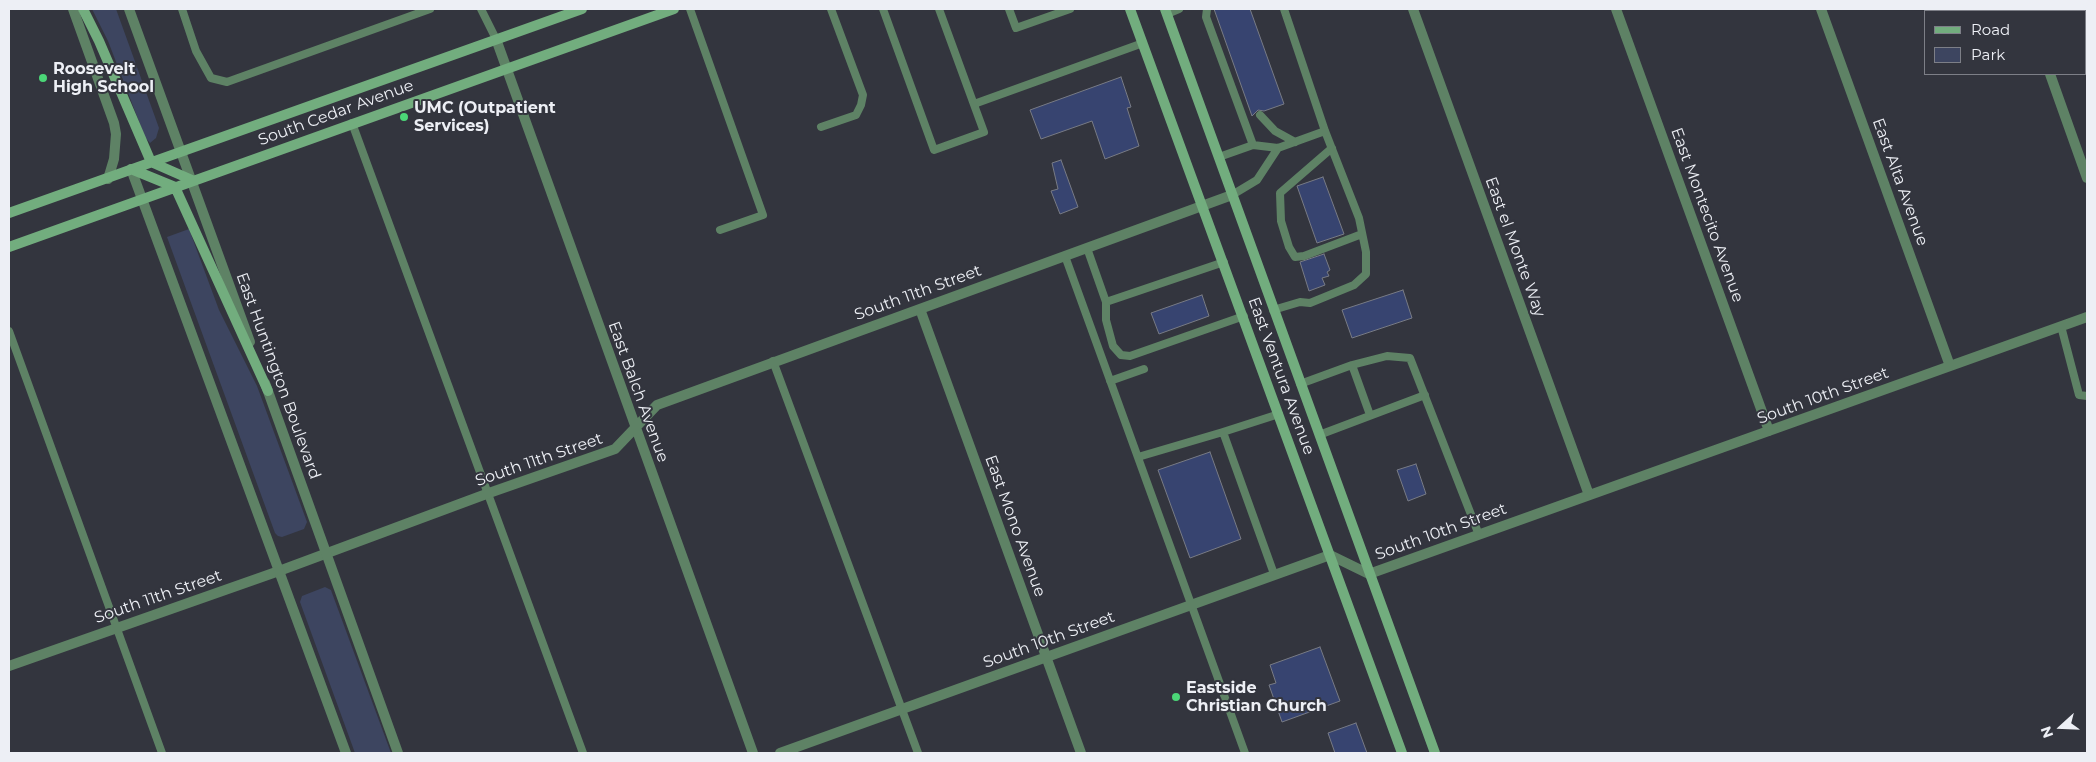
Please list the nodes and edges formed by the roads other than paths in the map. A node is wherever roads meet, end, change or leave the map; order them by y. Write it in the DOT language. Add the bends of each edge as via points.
graph roads {
  1 [pos="73,9"];
  2 [pos="83,9"];
  3 [pos="129,9"];
  4 [pos="182,9"];
  5 [pos="430,9"];
  6 [pos="481,9"];
  7 [pos="582,9"];
  8 [pos="674,9"];
  9 [pos="690,9"];
  10 [pos="831,9"];
  11 [pos="883,9"];
  12 [pos="939,9"];
  13 [pos="1009,9"];
  14 [pos="1070,9"];
  15 [pos="1130,9"];
  16 [pos="1179,9"];
  17 [pos="1207,9"];
  18 [pos="1284,9"];
  19 [pos="1412,9"];
  20 [pos="1616,9"];
  21 [pos="1821,9"];
  22 [pos="569,11"];
  23 [pos="1166,11"];
  24 [pos="496,39"];
  25 [pos="1143,43"];
  26 [pos="507,68"];
  27 [pos="2050,75"];
  28 [pos="974,104"];
  29 [pos="1260,115"];
  30 [pos="352,123"];
  31 [pos="821,127"];
  32 [pos="1325,131"];
  33 [pos="1296,142"];
  34 [pos="1253,145"];
  35 [pos="1278,148"];
  36 [pos="1332,148"];
  37 [pos="182,152"];
  38 [pos="1219,157"];
  39 [pos="151,162"];
  40 [pos="131,169"];
  41 [pos="2087,178"];
  42 [pos="108,179"];
  43 [pos="192,180"];
  44 [pos="175,187"];
  45 [pos="1232,196"];
  46 [pos="142,199"];
  47 [pos="1203,206"];
  48 [pos="9,213"];
  49 [pos="720,230"];
  50 [pos="1362,234"];
  51 [pos="9,247"];
  52 [pos="1087,248"];
  53 [pos="1065,256"];
  54 [pos="1224,262"];
  55 [pos="1106,302"];
  56 [pos="920,309"];
  57 [pos="1274,310"];
  58 [pos="1244,316"];
  59 [pos="2087,317"];
  60 [pos="2061,326"];
  61 [pos="9,331"];
  62 [pos="773,361"];
  63 [pos="1352,365"];
  64 [pos="1950,366"];
  65 [pos="1144,369"];
  66 [pos="1110,381"];
  67 [pos="1300,384"];
  68 [pos="268,391"];
  69 [pos="1425,395"];
  70 [pos="2087,396"];
  71 [pos="1279,414"];
  72 [pos="1370,415"];
  73 [pos="635,428"];
  74 [pos="1769,431"];
  75 [pos="1223,432"];
  76 [pos="1319,435"];
  77 [pos="1138,457"];
  78 [pos="489,493"];
  79 [pos="1589,495"];
  80 [pos="1479,535"];
  81 [pos="325,553"];
  82 [pos="1330,554"];
  83 [pos="279,571"];
  84 [pos="1274,574"];
  85 [pos="1369,574"];
  86 [pos="1191,605"];
  87 [pos="116,628"];
  88 [pos="1046,657"];
  89 [pos="9,666"];
  90 [pos="901,710"];
  91 [pos="162,753"];
  92 [pos="346,753"];
  93 [pos="398,753"];
  94 [pos="583,753"];
  95 [pos="753,753"];
  96 [pos="780,753"];
  97 [pos="918,753"];
  98 [pos="1081,753"];
  99 [pos="1246,753"];
  100 [pos="1402,753"];
  101 [pos="1435,753"];
  1 -- 42 [label="street" via="114,122 114,159"];
  2 -- 39 [label="main road"];
  3 -- 37 [label="street, East Huntington Boulevard"];
  4 -- 5 [label="lane" via="196,51 211,78 227,82"];
  6 -- 24 [label="lane"];
  7 -- 22 [label="main road, South Cedar Avenue"];
  8 -- 26 [label="main road, South Cedar Avenue"];
  9 -- 49 [label="lane" via="763,215"];
  10 -- 31 [label="lane" via="863,96 856,115"];
  11 -- 28 [label="lane" via="934,150 984,132"];
  12 -- 28 [label="lane"];
  13 -- 14 [label="lane" via="1016,28"];
  15 -- 25 [label="main road, East Ventura Avenue"];
  16 -- 23 [label="lane"];
  17 -- 34 [label="lane" via="1206,17"];
  18 -- 32 [label="lane"];
  19 -- 79 [label="street, East el Monte Way"];
  20 -- 74 [label="street, East Montecito Avenue"];
  21 -- 64 [label="street, East Alta Avenue"];
  22 -- 24 [label="main road, South Cedar Avenue"];
  23 -- 38 [label="main road, East Ventura Avenue"];
  24 -- 26 [label="street, East Balch Avenue"];
  24 -- 37 [label="main road, South Cedar Avenue"];
  25 -- 28 [label="lane"];
  25 -- 47 [label="main road, East Ventura Avenue"];
  26 -- 30 [label="main road, South Cedar Avenue"];
  26 -- 73 [label="street, East Balch Avenue"];
  27 -- 41 [label="street"];
  29 -- 33 [label="lane" via="1275,131"];
  30 -- 43 [label="main road, South Cedar Avenue"];
  30 -- 78 [label="lane"];
  32 -- 33 [label="lane"];
  32 -- 36 [label="lane"];
  33 -- 35 [label="lane"];
  34 -- 35 [label="lane"];
  34 -- 38 [label="lane"];
  35 -- 45 [label="lane" via="1257,180"];
  36 -- 50 [label="lane"];
  36 -- 50 [label="lane" via="1280,193 1281,221 1289,247 1295,257 1304,256"];
  37 -- 39 [label="main road, South Cedar Avenue"];
  37 -- 43 [label="street, East Huntington Boulevard"];
  38 -- 45 [label="main road, East Ventura Avenue"];
  39 -- 40 [label="main road, South Cedar Avenue"];
  39 -- 43 [label="main road"];
  40 -- 42 [label="main road, South Cedar Avenue"];
  40 -- 44 [label="main road"];
  40 -- 46 [label="street"];
  42 -- 48 [label="main road, South Cedar Avenue"];
  43 -- 44 [label="main road, South Cedar Avenue"];
  43 -- 68 [label="street, East Huntington Boulevard"];
  44 -- 46 [label="main road, South Cedar Avenue"];
  44 -- 68 [label="main road"];
  45 -- 47 [label="street, South 11th Street"];
  45 -- 57 [label="main road, East Ventura Avenue"];
  46 -- 51 [label="main road, South Cedar Avenue"];
  46 -- 83 [label="street"];
  47 -- 52 [label="street, South 11th Street"];
  47 -- 54 [label="main road, East Ventura Avenue"];
  50 -- 57 [label="lane" via="1366,274 1354,285 1310,303 1300,302"];
  52 -- 53 [label="street, South 11th Street"];
  52 -- 55 [label="lane"];
  53 -- 56 [label="street, South 11th Street"];
  53 -- 66 [label="lane"];
  54 -- 55 [label="lane"];
  54 -- 58 [label="main road, East Ventura Avenue"];
  55 -- 58 [label="lane" via="1106,320 1113,346 1121,355 1130,356"];
  56 -- 62 [label="street, South 11th Street"];
  56 -- 88 [label="street, East Mono Avenue"];
  57 -- 67 [label="main road, East Ventura Avenue"];
  58 -- 71 [label="main road, East Ventura Avenue"];
  59 -- 60 [label="street, South 10th Street"];
  60 -- 64 [label="street, South 10th Street"];
  60 -- 70 [label="lane" via="2079,395"];
  61 -- 87 [label="lane"];
  62 -- 73 [label="street, South 11th Street" via="657,405"];
  62 -- 90 [label="lane"];
  63 -- 67 [label="lane"];
  63 -- 69 [label="lane" via="1387,356 1410,358"];
  63 -- 72 [label="lane"];
  64 -- 74 [label="street, South 10th Street"];
  65 -- 66 [label="lane"];
  66 -- 77 [label="lane"];
  67 -- 76 [label="main road, East Ventura Avenue"];
  68 -- 81 [label="street, East Huntington Boulevard"];
  69 -- 72 [label="lane"];
  69 -- 80 [label="lane"];
  71 -- 75 [label="lane"];
  71 -- 82 [label="main road, East Ventura Avenue"];
  72 -- 76 [label="lane"];
  73 -- 78 [label="street, South 11th Street" via="615,449"];
  73 -- 95 [label="street, East Balch Avenue"];
  74 -- 79 [label="street, South 10th Street"];
  75 -- 77 [label="lane"];
  75 -- 84 [label="lane"];
  76 -- 85 [label="main road, East Ventura Avenue"];
  77 -- 86 [label="lane"];
  78 -- 81 [label="street, South 11th Street"];
  78 -- 94 [label="lane"];
  79 -- 80 [label="street, South 10th Street"];
  80 -- 85 [label="street, South 10th Street"];
  81 -- 83 [label="street, South 11th Street"];
  81 -- 93 [label="street, East Huntington Boulevard"];
  82 -- 84 [label="street, South 10th Street"];
  82 -- 85 [label="street, South 10th Street"];
  82 -- 100 [label="main road, East Ventura Avenue"];
  83 -- 87 [label="street, South 11th Street"];
  83 -- 92 [label="street"];
  84 -- 86 [label="street, South 10th Street"];
  85 -- 101 [label="main road, East Ventura Avenue"];
  86 -- 88 [label="street, South 10th Street"];
  86 -- 99 [label="lane"];
  87 -- 89 [label="street, South 11th Street"];
  87 -- 91 [label="lane"];
  88 -- 90 [label="street, South 10th Street"];
  88 -- 98 [label="street, East Mono Avenue"];
  90 -- 96 [label="street, South 10th Street"];
  90 -- 97 [label="lane"];
}
